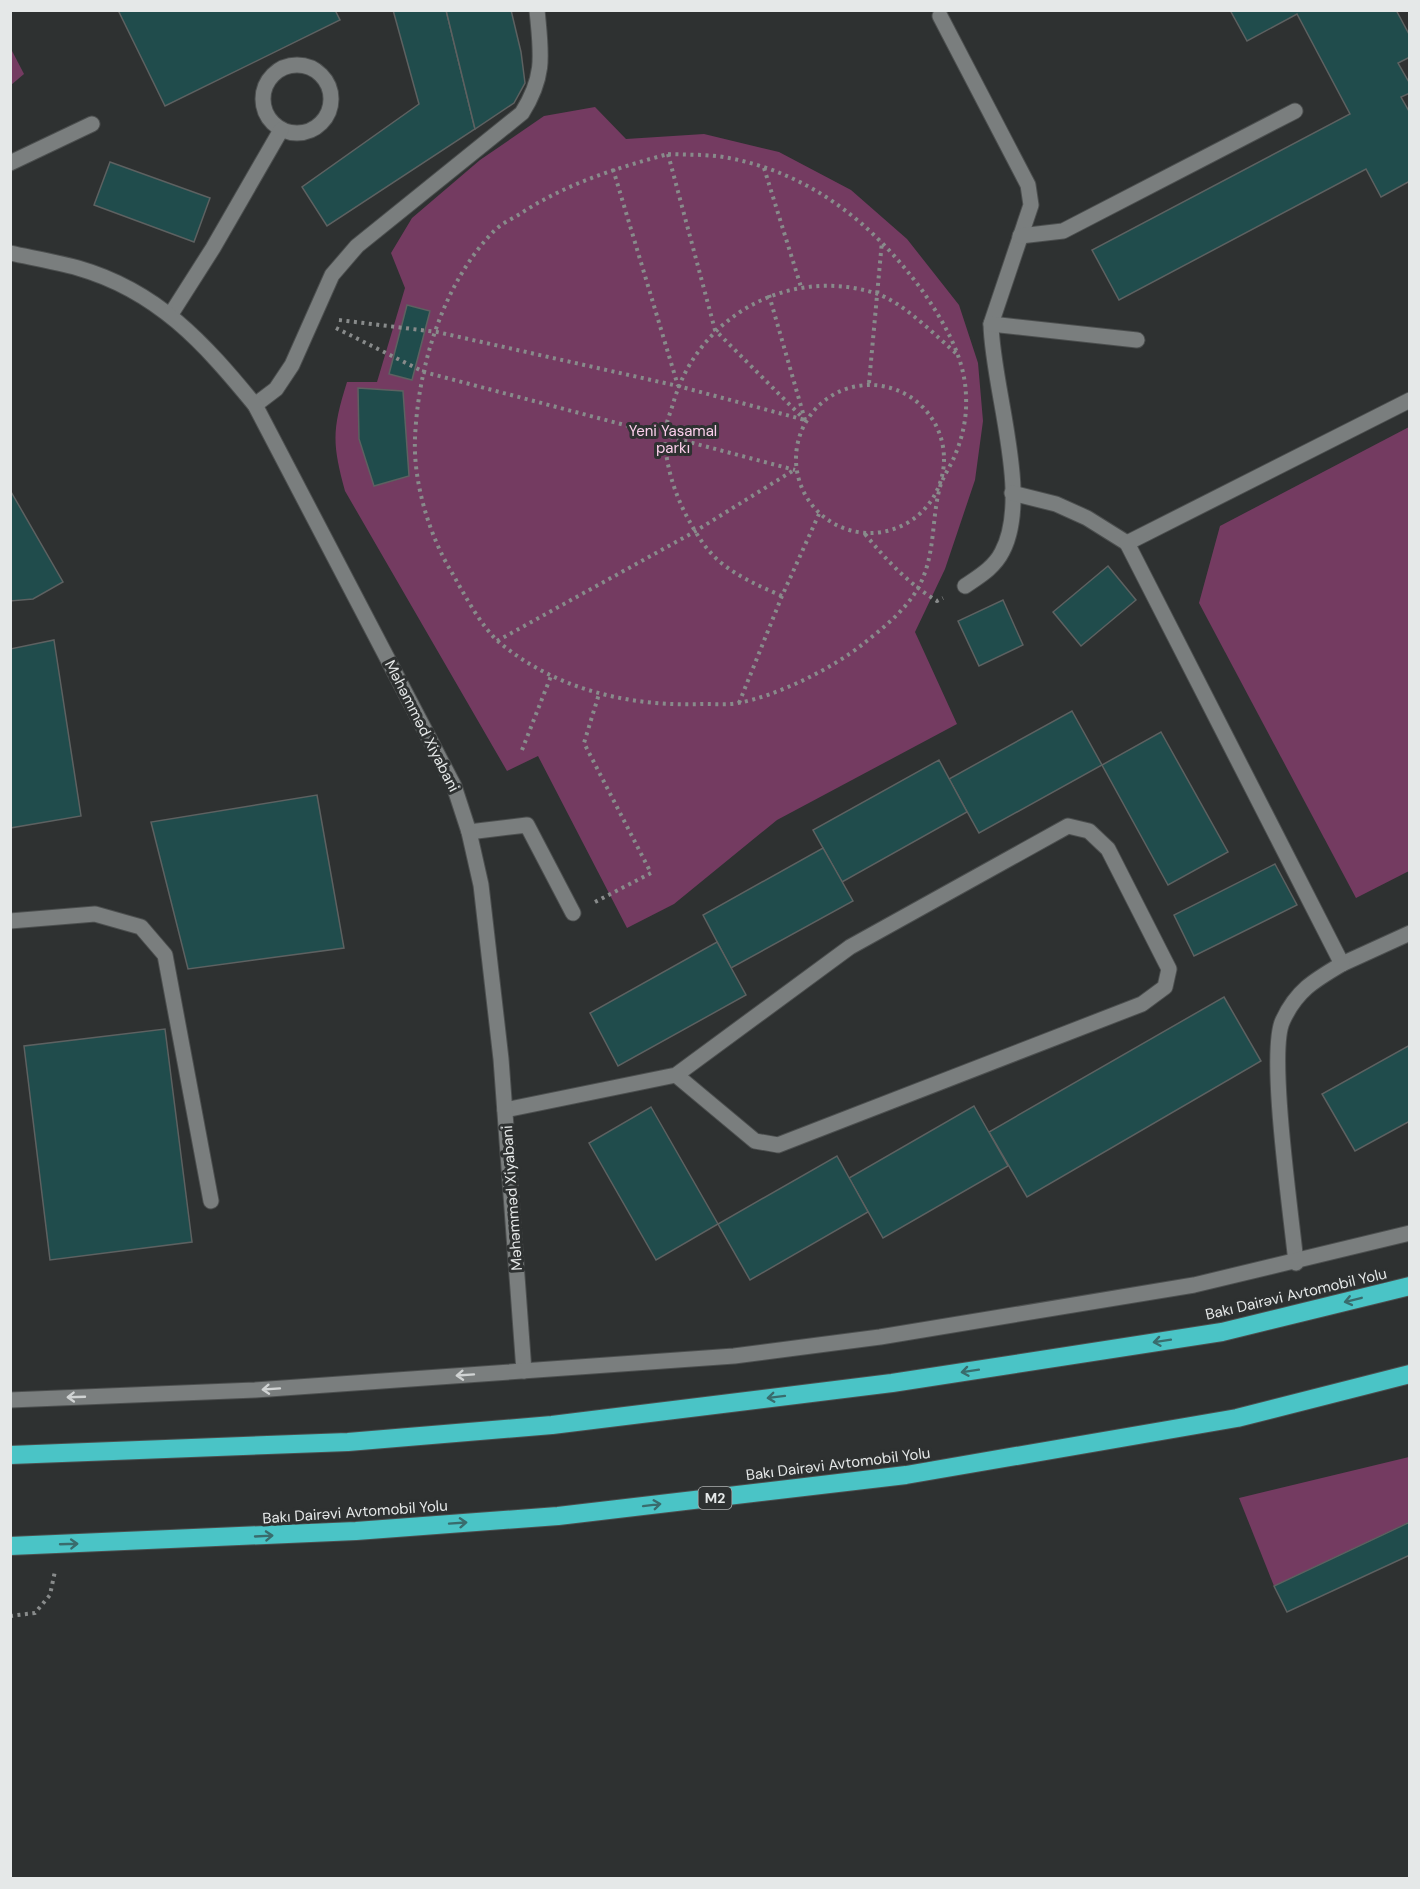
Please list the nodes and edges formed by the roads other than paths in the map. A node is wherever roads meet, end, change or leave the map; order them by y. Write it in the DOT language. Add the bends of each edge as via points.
graph roads {
  1 [pos="537,10"];
  2 [pos="940,16"];
  3 [pos="1295,111"];
  4 [pos="92,124"];
  5 [pos="281,130"];
  6 [pos="10,163"];
  7 [pos="1020,236"];
  8 [pos="10,253"];
  9 [pos="171,314"];
  10 [pos="991,324"];
  11 [pos="1137,340"];
  12 [pos="1410,400"];
  13 [pos="255,405"];
  14 [pos="1012,493"];
  15 [pos="1127,543"];
  16 [pos="965,586"];
  17 [pos="469,832"];
  18 [pos="573,913"];
  19 [pos="10,921"];
  20 [pos="1410,933"];
  21 [pos="1342,964"];
  22 [pos="676,1075"];
  23 [pos="505,1110"];
  24 [pos="211,1201"];
  25 [pos="1410,1233"];
  26 [pos="1296,1263"];
  27 [pos="1410,1286"];
  28 [pos="524,1371"];
  29 [pos="1410,1374"];
  30 [pos="10,1400"];
  31 [pos="10,1455"];
  32 [pos="10,1545"];
  1 -- 13 [label="main road" via="542,63 536,91 522,113 357,246 332,275 287,373 276,389"];
  2 -- 7 [label="main road" via="1028,185 1030,204"];
  3 -- 7 [label="main road" via="1063,231"];
  4 -- 6 [label="main road"];
  5 -- 5 [label="main road" via="304,134 314,130 330,112 331,90 318,71 307,66 285,67 268,81 263,103 266,114"];
  5 -- 9 [label="main road"];
  7 -- 10 [label="main road"];
  8 -- 9 [label="main road, Məhəmməd Xiyabani" via="79,268 126,288"];
  9 -- 13 [label="main road, Məhəmməd Xiyabani" via="213,353"];
  10 -- 11 [label="main road"];
  10 -- 14 [label="main road" via="991,344 1009,440"];
  12 -- 15 [label="main road"];
  13 -- 17 [label="main road, Məhəmməd Xiyabani" via="427,732 454,786"];
  14 -- 15 [label="main road" via="1056,504"];
  14 -- 16 [label="main road" via="1011,530 1002,554 987,571"];
  15 -- 21 [label="main road"];
  17 -- 18 [label="main road" via="527,825"];
  17 -- 23 [label="main road, Məhəmməd Xiyabani" via="481,885"];
  19 -- 24 [label="main road" via="95,914 141,927 165,955"];
  20 -- 21 [label="main road"];
  21 -- 26 [label="main road" via="1304,987 1281,1022 1277,1071"];
  22 -- 22 [label="main road" via="850,947 1068,826 1089,831 1108,849 1169,969 1165,987 1142,1004 778,1145 755,1141"];
  22 -- 23 [label="main road"];
  23 -- 28 [label="main road, Məhəmməd Xiyabani"];
  25 -- 26 [label="main road"];
  26 -- 28 [label="main road" via="1194,1285 880,1337 734,1356"];
  27 -- 31 [label="highway, Bakı Dairəvi Avtomobil Yolu, one-way" via="1222,1332 892,1383 552,1425 348,1442"];
  28 -- 30 [label="main road, one-way" via="255,1390"];
  32 -- 29 [label="highway, Bakı Dairəvi Avtomobil Yolu / M2, one-way" via="356,1531 558,1516 906,1475 1236,1418"];
}
